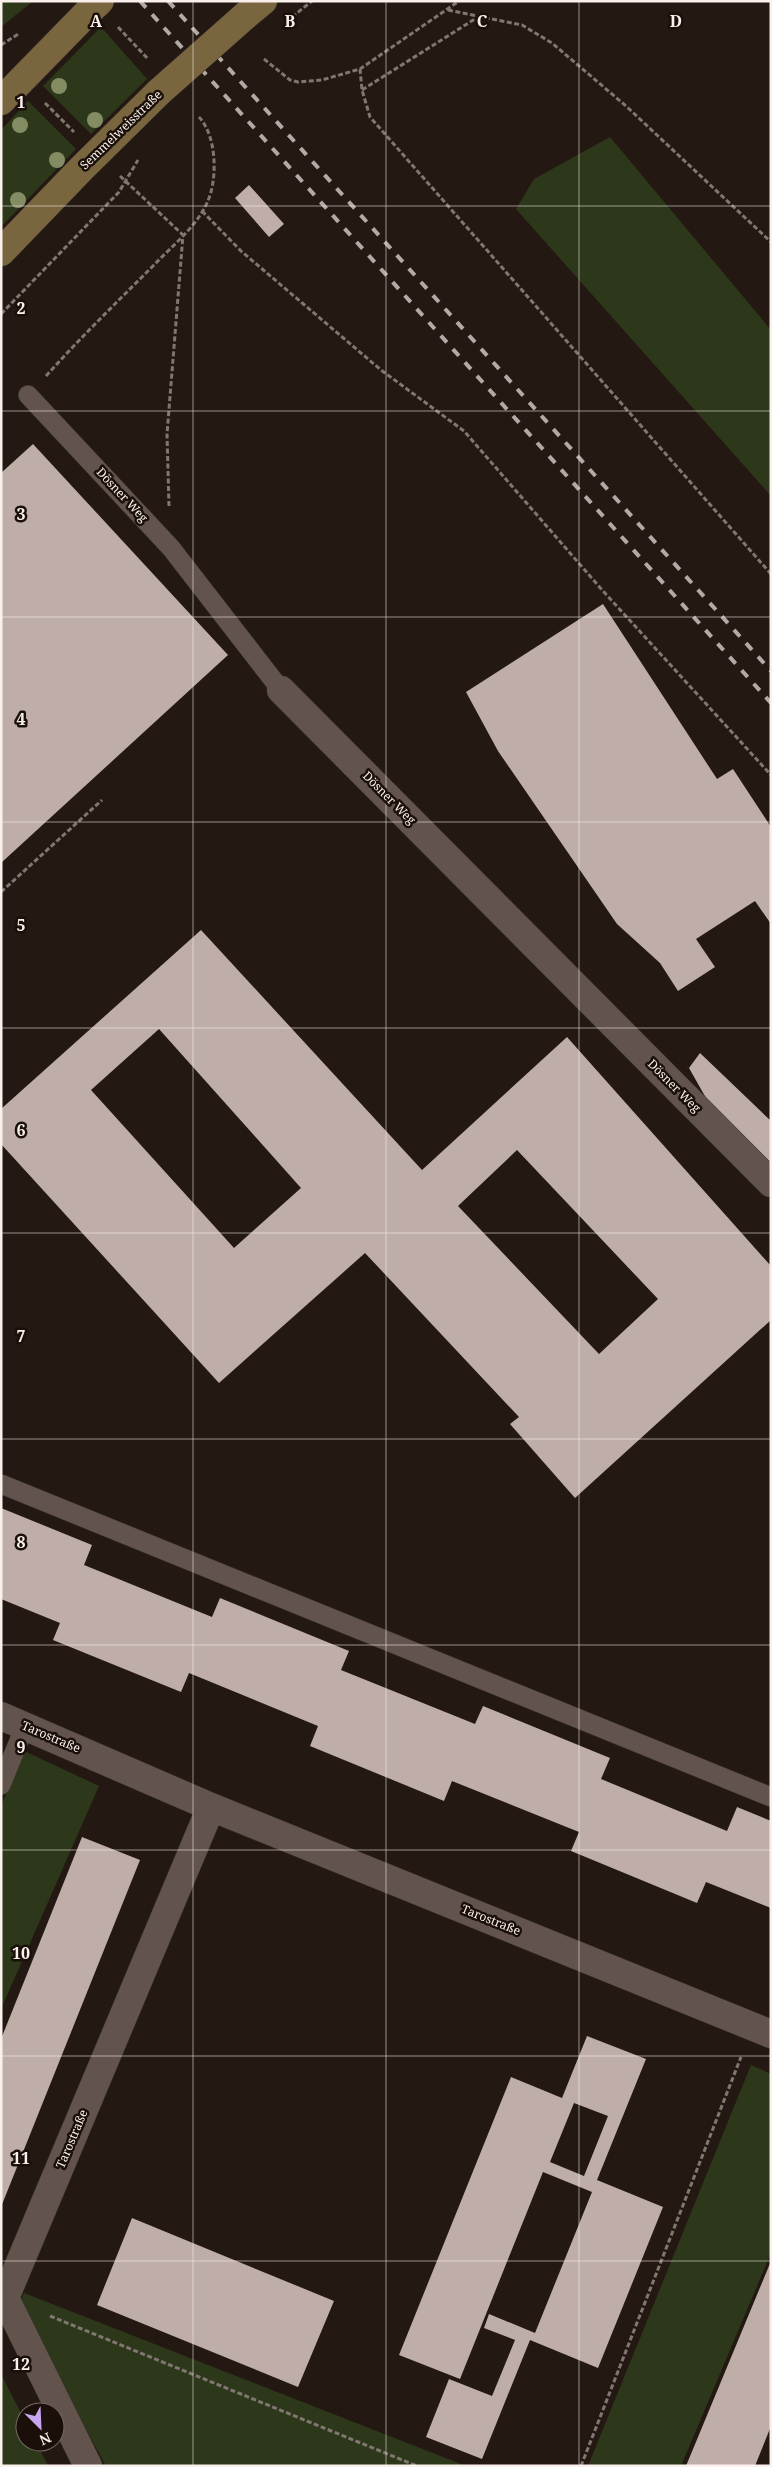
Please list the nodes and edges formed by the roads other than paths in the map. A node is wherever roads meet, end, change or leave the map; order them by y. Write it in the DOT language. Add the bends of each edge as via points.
graph roads {
  1 [pos="255,8"];
  2 [pos="100,11"];
  3 [pos="1,101"];
  4 [pos="1,252"];
  5 [pos="28,395"];
  6 [pos="281,690"];
  7 [pos="771,1183"];
  8 [pos="1,1484"];
  9 [pos="13,1721"];
  10 [pos="1,1785"];
  11 [pos="771,1797"];
  12 [pos="211,1806"];
  13 [pos="762,2030"];
  14 [pos="3,2297"];
  15 [pos="88,2466"];
  1 -- 4 [label="main road, Semmelweisstraße, bridge" via="159,92"];
  2 -- 3 [label="main road"];
  5 -- 6 [label="lane, Dösner Weg" via="171,548"];
  6 -- 7 [label="street, Dösner Weg"];
  8 -- 11 [label="lane"];
  9 -- 10 [label="lane"];
  9 -- 12 [label="street, Tarostraße"];
  12 -- 13 [label="street, Tarostraße"];
  12 -- 14 [label="street, Tarostraße"];
  14 -- 15 [label="street"];
}
